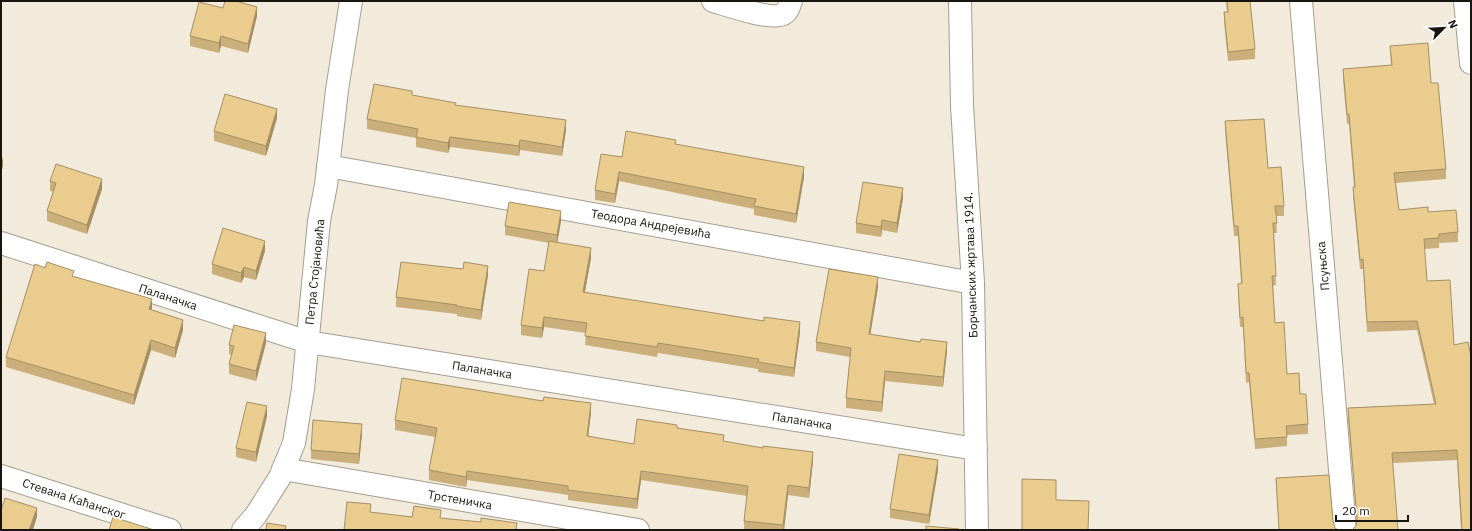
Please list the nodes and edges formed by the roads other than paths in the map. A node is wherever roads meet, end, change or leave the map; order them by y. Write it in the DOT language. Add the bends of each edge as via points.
graph roads {
  1 [pos="351,1"];
  2 [pos="713,1"];
  3 [pos="791,1"];
  4 [pos="960,1"];
  5 [pos="1301,1"];
  6 [pos="1465,1"];
  7 [pos="1471,63"];
  8 [pos="328,166"];
  9 [pos="1,243"];
  10 [pos="973,283"];
  11 [pos="308,342"];
  12 [pos="976,449"];
  13 [pos="283,469"];
  14 [pos="1,476"];
  15 [pos="170,530"];
  16 [pos="243,530"];
  17 [pos="638,530"];
  18 [pos="977,530"];
  19 [pos="1345,530"];
  1 -- 8 [label="street, Петра Стојановића" via="336,90"];
  2 -- 3 [label="street" via="773,17 783,14"];
  4 -- 10 [label="street, Борчанских жртава 1914." via="962,106"];
  5 -- 19 [label="street, Псуњска"];
  6 -- 7 [label="street"];
  8 -- 10 [label="street, Теодора Андрејевића"];
  8 -- 11 [label="street, Петра Стојановића" via="319,221"];
  9 -- 11 [label="street, Паланачка"];
  10 -- 12 [label="street, Борчанских жртава 1914."];
  11 -- 12 [label="street, Паланачка"];
  11 -- 13 [label="street, Петра Стојановића" via="294,443"];
  12 -- 18 [label="street, Борчанских жртава 1914."];
  13 -- 16 [label="street, Петра Стојановића" via="256,515"];
  13 -- 17 [label="street, Трстеничка"];
  14 -- 15 [label="street, Стевана Каћанског"];
}
